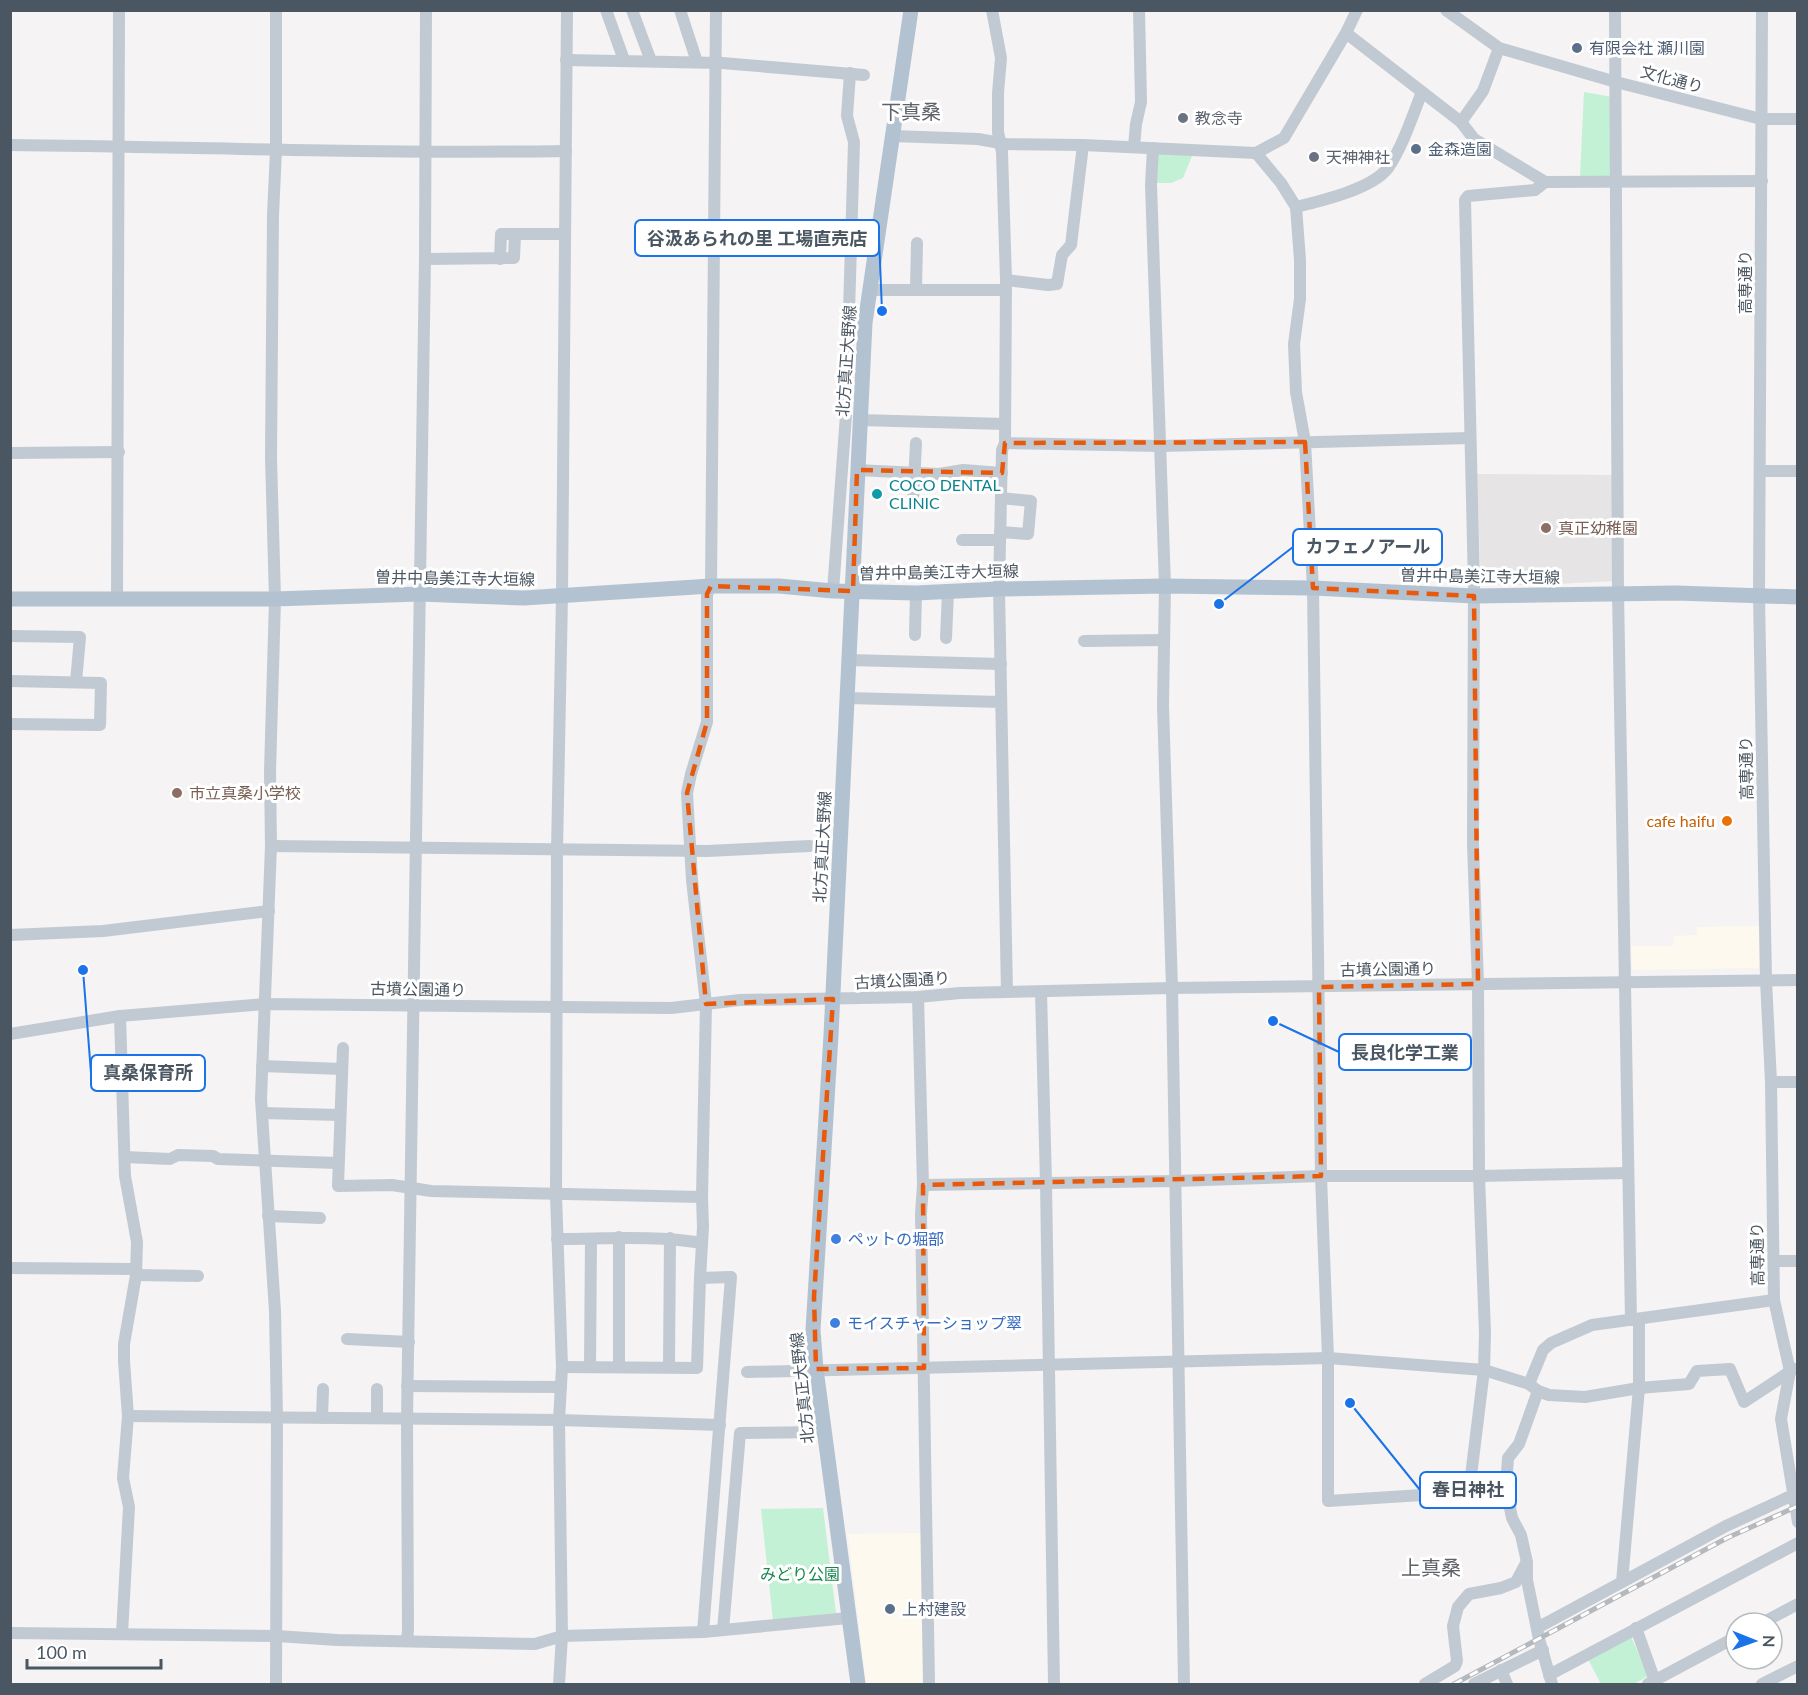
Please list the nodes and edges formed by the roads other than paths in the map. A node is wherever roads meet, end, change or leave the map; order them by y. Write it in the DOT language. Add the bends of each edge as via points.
graph roads {
  1 [pos="119,10"];
  2 [pos="276,10"];
  3 [pos="426,10"];
  4 [pos="567,10"];
  5 [pos="606,10"];
  6 [pos="632,10"];
  7 [pos="680,10"];
  8 [pos="716,10"];
  9 [pos="911,10"];
  10 [pos="992,10"];
  11 [pos="1139,10"];
  12 [pos="1358,10"];
  13 [pos="1446,10"];
  14 [pos="1615,10"];
  15 [pos="1762,10"];
  16 [pos="1346,33"];
  17 [pos="1499,48"];
  18 [pos="566,60"];
  19 [pos="624,60"];
  20 [pos="651,61"];
  21 [pos="697,62"];
  22 [pos="716,63"];
  23 [pos="850,73"];
  24 [pos="864,75"];
  25 [pos="1616,82"];
  26 [pos="1422,92"];
  27 [pos="1761,119"];
  28 [pos="1797,119"];
  29 [pos="1461,122"];
  30 [pos="892,136"];
  31 [pos="1000,142"];
  32 [pos="10,145"];
  33 [pos="1083,145"];
  34 [pos="119,146"];
  35 [pos="1134,147"];
  36 [pos="1153,148"];
  37 [pos="276,150"];
  38 [pos="426,150"];
  39 [pos="566,152"];
  40 [pos="1256,153"];
  41 [pos="1617,181"];
  42 [pos="1762,181"];
  43 [pos="1545,182"];
  44 [pos="1296,207"];
  45 [pos="565,234"];
  46 [pos="917,243"];
  47 [pos="425,259"];
  48 [pos="1006,285"];
  49 [pos="869,290"];
  50 [pos="916,290"];
  51 [pos="859,420"];
  52 [pos="1005,424"];
  53 [pos="1470,438"];
  54 [pos="1305,442"];
  55 [pos="916,443"];
  56 [pos="1005,443"];
  57 [pos="1161,446"];
  58 [pos="119,452"];
  59 [pos="10,453"];
  60 [pos="858,471"];
  61 [pos="1760,471"];
  62 [pos="1797,471"];
  63 [pos="1002,472"];
  64 [pos="915,473"];
  65 [pos="1001,498"];
  66 [pos="913,504"];
  67 [pos="1000,536"];
  68 [pos="962,540"];
  69 [pos="711,586"];
  70 [pos="1165,586"];
  71 [pos="1312,588"];
  72 [pos="999,589"];
  73 [pos="833,591"];
  74 [pos="853,591"];
  75 [pos="948,592"];
  76 [pos="916,593"];
  77 [pos="1618,593"];
  78 [pos="419,594"];
  79 [pos="562,596"];
  80 [pos="1474,596"];
  81 [pos="1759,596"];
  82 [pos="1797,597"];
  83 [pos="10,599"];
  84 [pos="117,599"];
  85 [pos="275,600"];
  86 [pos="915,635"];
  87 [pos="10,636"];
  88 [pos="946,638"];
  89 [pos="1164,640"];
  90 [pos="1084,641"];
  91 [pos="849,660"];
  92 [pos="1001,664"];
  93 [pos="10,681"];
  94 [pos="75,682"];
  95 [pos="847,698"];
  96 [pos="1001,702"];
  97 [pos="10,724"];
  98 [pos="272,846"];
  99 [pos="810,846"];
  100 [pos="414,848"];
  101 [pos="557,850"];
  102 [pos="690,851"];
  103 [pos="269,911"];
  104 [pos="10,935"];
  105 [pos="1766,980"];
  106 [pos="1797,980"];
  107 [pos="1625,981"];
  108 [pos="1478,984"];
  109 [pos="1319,987"];
  110 [pos="1172,988"];
  111 [pos="1007,992"];
  112 [pos="1041,992"];
  113 [pos="918,997"];
  114 [pos="833,999"];
  115 [pos="265,1004"];
  116 [pos="706,1004"];
  117 [pos="413,1005"];
  118 [pos="558,1008"];
  119 [pos="120,1016"];
  120 [pos="10,1034"];
  121 [pos="343,1048"];
  122 [pos="262,1066"];
  123 [pos="342,1069"];
  124 [pos="1771,1082"];
  125 [pos="1797,1082"];
  126 [pos="262,1113"];
  127 [pos="340,1115"];
  128 [pos="125,1157"];
  129 [pos="264,1160"];
  130 [pos="338,1163"];
  131 [pos="1628,1173"];
  132 [pos="1320,1176"];
  133 [pos="1479,1176"];
  134 [pos="1175,1181"];
  135 [pos="1046,1183"];
  136 [pos="922,1185"];
  137 [pos="409,1189"];
  138 [pos="556,1195"];
  139 [pos="702,1197"];
  140 [pos="268,1216"];
  141 [pos="320,1218"];
  142 [pos="619,1237"];
  143 [pos="670,1238"];
  144 [pos="557,1239"];
  145 [pos="591,1239"];
  146 [pos="702,1243"];
  147 [pos="1773,1261"];
  148 [pos="1797,1261"];
  149 [pos="10,1268"];
  150 [pos="136,1272"];
  151 [pos="198,1276"];
  152 [pos="700,1278"];
  153 [pos="1774,1300"];
  154 [pos="1635,1320"];
  155 [pos="347,1339"];
  156 [pos="409,1342"];
  157 [pos="1328,1358"];
  158 [pos="1179,1363"];
  159 [pos="1049,1364"];
  160 [pos="562,1367"];
  161 [pos="590,1367"];
  162 [pos="619,1367"];
  163 [pos="669,1367"];
  164 [pos="924,1368"];
  165 [pos="1794,1369"];
  166 [pos="816,1370"];
  167 [pos="1484,1370"];
  168 [pos="747,1372"];
  169 [pos="407,1386"];
  170 [pos="561,1386"];
  171 [pos="1533,1388"];
  172 [pos="1639,1388"];
  173 [pos="323,1389"];
  174 [pos="377,1389"];
  175 [pos="128,1416"];
  176 [pos="277,1418"];
  177 [pos="322,1418"];
  178 [pos="377,1418"];
  179 [pos="406,1418"];
  180 [pos="559,1420"];
  181 [pos="720,1425"];
  182 [pos="825,1432"];
  183 [pos="1795,1492"];
  184 [pos="1797,1522"];
  185 [pos="1797,1543"];
  186 [pos="1527,1562"];
  187 [pos="1622,1582"];
  188 [pos="848,1618"];
  189 [pos="1538,1628"];
  190 [pos="1636,1628"];
  191 [pos="723,1630"];
  192 [pos="703,1632"];
  193 [pos="10,1633"];
  194 [pos="122,1634"];
  195 [pos="277,1636"];
  196 [pos="561,1636"];
  197 [pos="407,1641"];
  198 [pos="1724,1644"];
  199 [pos="1543,1650"];
  200 [pos="1797,1666"];
  201 [pos="1501,1670"];
  202 [pos="1550,1680"];
  203 [pos="1653,1683"];
  204 [pos="276,1684"];
  205 [pos="559,1684"];
  206 [pos="858,1684"];
  207 [pos="929,1684"];
  208 [pos="1054,1684"];
  209 [pos="1184,1684"];
  210 [pos="1425,1684"];
  211 [pos="1474,1684"];
  212 [pos="1507,1684"];
  213 [pos="1762,1684"];
  1 -- 34 [label="street"];
  2 -- 37 [label="street"];
  3 -- 38 [label="street"];
  4 -- 18 [label="street"];
  5 -- 19 [label="street"];
  6 -- 20 [label="street"];
  7 -- 21 [label="street"];
  8 -- 22 [label="street"];
  9 -- 30 [label="main road, 北方真正大野線"];
  10 -- 31 [label="street" via="1001,58"];
  11 -- 35 [label="street" via="1141,102"];
  12 -- 16 [label="street"];
  13 -- 17 [label="street, 文化通り"];
  14 -- 25 [label="street"];
  15 -- 27 [label="street, 高専通り"];
  16 -- 26 [label="street"];
  16 -- 40 [label="street" via="1284,138"];
  17 -- 25 [label="street, 文化通り"];
  17 -- 29 [label="street" via="1483,91"];
  18 -- 19 [label="street"];
  18 -- 39 [label="street"];
  19 -- 20 [label="street"];
  20 -- 21 [label="street"];
  21 -- 22 [label="street"];
  22 -- 23 [label="street"];
  22 -- 69 [label="street"];
  23 -- 24 [label="street"];
  23 -- 73 [label="street" via="847,116 854,142 847,392"];
  25 -- 27 [label="street, 文化通り"];
  25 -- 41 [label="street"];
  26 -- 29 [label="street"];
  26 -- 44 [label="street" via="1386,170 1372,182"];
  27 -- 28 [label="street, 文化通り"];
  27 -- 42 [label="street, 高専通り"];
  29 -- 43 [label="street" via="1474,139"];
  30 -- 31 [label="street"];
  30 -- 49 [label="main road, 北方真正大野線"];
  31 -- 33 [label="street"];
  31 -- 48 [label="street"];
  32 -- 34 [label="street"];
  33 -- 35 [label="street"];
  33 -- 48 [label="street" via="1071,245 1062,255 1058,284"];
  34 -- 37 [label="street"];
  34 -- 58 [label="street"];
  35 -- 36 [label="street"];
  36 -- 40 [label="street"];
  36 -- 57 [label="street"];
  37 -- 38 [label="street"];
  37 -- 85 [label="street" via="271,446"];
  38 -- 39 [label="street"];
  38 -- 47 [label="street"];
  39 -- 45 [label="street"];
  40 -- 44 [label="street"];
  41 -- 42 [label="street"];
  41 -- 43 [label="street"];
  41 -- 77 [label="street"];
  42 -- 61 [label="street, 高専通り"];
  43 -- 53 [label="street" via="1535,190 1468,196 1465,200"];
  44 -- 54 [label="street" via="1300,299 1294,344 1296,392"];
  45 -- 47 [label="street" via="501,234 500,260"];
  45 -- 79 [label="street"];
  46 -- 50 [label="street"];
  47 -- 78 [label="street"];
  48 -- 50 [label="street"];
  48 -- 52 [label="street"];
  49 -- 50 [label="street"];
  49 -- 51 [label="main road, 北方真正大野線"];
  51 -- 52 [label="street"];
  51 -- 60 [label="main road, 北方真正大野線"];
  52 -- 56 [label="street"];
  53 -- 54 [label="street"];
  53 -- 80 [label="street"];
  54 -- 57 [label="street"];
  54 -- 71 [label="street"];
  55 -- 64 [label="street"];
  56 -- 57 [label="street"];
  56 -- 63 [label="street"];
  57 -- 70 [label="street"];
  58 -- 59 [label="street"];
  58 -- 84 [label="street"];
  60 -- 64 [label="street"];
  60 -- 74 [label="main road, 北方真正大野線"];
  61 -- 62 [label="street"];
  61 -- 81 [label="street, 高専通り"];
  63 -- 64 [label="street"];
  63 -- 65 [label="street"];
  64 -- 66 [label="street"];
  65 -- 67 [label="street"];
  65 -- 67 [label="street" via="1031,501 1028,534"];
  67 -- 68 [label="street"];
  67 -- 72 [label="street"];
  69 -- 73 [label="main road, 曽井中島美江寺大垣線"];
  69 -- 79 [label="main road, 曽井中島美江寺大垣線"];
  69 -- 102 [label="street" via="707,594 707,722 687,794"];
  70 -- 71 [label="main road, 曽井中島美江寺大垣線"];
  70 -- 72 [label="main road, 曽井中島美江寺大垣線"];
  70 -- 89 [label="street"];
  71 -- 80 [label="main road, 曽井中島美江寺大垣線"];
  71 -- 109 [label="street"];
  72 -- 75 [label="main road, 曽井中島美江寺大垣線"];
  72 -- 92 [label="street"];
  73 -- 74 [label="main road, 曽井中島美江寺大垣線"];
  74 -- 76 [label="main road, 曽井中島美江寺大垣線"];
  74 -- 91 [label="main road, 北方真正大野線"];
  75 -- 76 [label="main road, 曽井中島美江寺大垣線"];
  75 -- 88 [label="street"];
  76 -- 86 [label="street"];
  77 -- 80 [label="main road, 曽井中島美江寺大垣線"];
  77 -- 81 [label="main road, 曽井中島美江寺大垣線"];
  77 -- 107 [label="street"];
  78 -- 79 [label="main road, 曽井中島美江寺大垣線"];
  78 -- 85 [label="main road, 曽井中島美江寺大垣線"];
  78 -- 100 [label="street"];
  79 -- 101 [label="street"];
  80 -- 108 [label="street" via="1473,844"];
  81 -- 82 [label="main road, 曽井中島美江寺大垣線"];
  81 -- 105 [label="street, 高専通り"];
  83 -- 84 [label="main road, 曽井中島美江寺大垣線"];
  84 -- 85 [label="main road, 曽井中島美江寺大垣線"];
  85 -- 98 [label="street" via="270,761"];
  87 -- 94 [label="street" via="80,637"];
  89 -- 90 [label="street"];
  89 -- 110 [label="street"];
  91 -- 92 [label="street"];
  91 -- 95 [label="main road, 北方真正大野線"];
  92 -- 96 [label="street"];
  93 -- 94 [label="street"];
  94 -- 97 [label="street" via="101,683 100,725"];
  95 -- 96 [label="street"];
  95 -- 114 [label="main road, 北方真正大野線"];
  96 -- 111 [label="street"];
  98 -- 100 [label="street"];
  98 -- 103 [label="street"];
  99 -- 102 [label="street"];
  100 -- 101 [label="street"];
  100 -- 117 [label="street"];
  101 -- 102 [label="street"];
  101 -- 118 [label="street"];
  102 -- 116 [label="street"];
  103 -- 104 [label="street" via="103,931"];
  103 -- 115 [label="street"];
  105 -- 106 [label="street, 古墳公園通り"];
  105 -- 107 [label="street, 古墳公園通り"];
  105 -- 124 [label="street, 高専通り"];
  107 -- 108 [label="street, 古墳公園通り"];
  107 -- 131 [label="street"];
  108 -- 109 [label="street, 古墳公園通り"];
  108 -- 133 [label="street"];
  109 -- 110 [label="street, 古墳公園通り"];
  109 -- 132 [label="street"];
  110 -- 112 [label="street, 古墳公園通り"];
  110 -- 134 [label="street"];
  111 -- 112 [label="street, 古墳公園通り"];
  111 -- 113 [label="street, 古墳公園通り"];
  112 -- 135 [label="street"];
  113 -- 114 [label="street, 古墳公園通り"];
  113 -- 136 [label="street"];
  114 -- 116 [label="street, 古墳公園通り"];
  114 -- 166 [label="main road, 北方真正大野線" via="814,1297"];
  115 -- 117 [label="street, 古墳公園通り"];
  115 -- 119 [label="street, 古墳公園通り"];
  115 -- 122 [label="street"];
  116 -- 118 [label="street, 古墳公園通り" via="671,1008"];
  116 -- 139 [label="street"];
  117 -- 118 [label="street, 古墳公園通り"];
  117 -- 137 [label="street"];
  118 -- 138 [label="street"];
  119 -- 120 [label="street, 古墳公園通り"];
  119 -- 128 [label="street"];
  121 -- 123 [label="street"];
  122 -- 123 [label="street"];
  122 -- 126 [label="street"];
  123 -- 127 [label="street"];
  124 -- 125 [label="street"];
  124 -- 147 [label="street, 高専通り"];
  126 -- 127 [label="street"];
  126 -- 129 [label="street"];
  127 -- 130 [label="street"];
  128 -- 129 [label="street" via="170,1159 178,1155"];
  128 -- 150 [label="street" via="127,1195 137,1242"];
  129 -- 130 [label="street"];
  129 -- 140 [label="street"];
  130 -- 137 [label="street" via="338,1186 392,1185"];
  131 -- 133 [label="street"];
  131 -- 154 [label="street"];
  132 -- 133 [label="street"];
  132 -- 134 [label="street"];
  132 -- 157 [label="street"];
  133 -- 167 [label="street"];
  134 -- 135 [label="street"];
  134 -- 158 [label="street"];
  135 -- 136 [label="street"];
  135 -- 159 [label="street"];
  136 -- 164 [label="street"];
  137 -- 138 [label="street"];
  137 -- 156 [label="street"];
  138 -- 139 [label="street"];
  138 -- 144 [label="street"];
  139 -- 146 [label="street"];
  140 -- 141 [label="street"];
  140 -- 176 [label="street"];
  142 -- 143 [label="street"];
  142 -- 145 [label="street"];
  142 -- 162 [label="street"];
  143 -- 146 [label="street"];
  143 -- 163 [label="street"];
  144 -- 145 [label="street"];
  144 -- 160 [label="street"];
  145 -- 161 [label="street"];
  146 -- 152 [label="street"];
  147 -- 148 [label="street"];
  147 -- 153 [label="street, 高専通り"];
  149 -- 150 [label="street"];
  150 -- 151 [label="street"];
  150 -- 175 [label="street" via="124,1344"];
  152 -- 163 [label="street" via="697,1368"];
  152 -- 181 [label="street" via="731,1277"];
  153 -- 154 [label="street"];
  153 -- 165 [label="street, 高専通り"];
  154 -- 171 [label="street" via="1593,1325 1551,1343 1543,1350"];
  154 -- 172 [label="street"];
  155 -- 156 [label="street"];
  156 -- 169 [label="street"];
  157 -- 158 [label="street"];
  157 -- 167 [label="street"];
  157 -- 167 [label="street" via="1328,1501 1468,1492"];
  158 -- 159 [label="street"];
  158 -- 209 [label="street"];
  159 -- 164 [label="street"];
  159 -- 208 [label="street"];
  160 -- 161 [label="street"];
  160 -- 170 [label="street"];
  161 -- 162 [label="street"];
  162 -- 163 [label="street"];
  164 -- 166 [label="street"];
  164 -- 207 [label="street"];
  165 -- 172 [label="street" via="1744,1402 1730,1369 1697,1371 1689,1384"];
  165 -- 183 [label="street, 高専通り" via="1781,1419"];
  166 -- 168 [label="street"];
  166 -- 182 [label="main road, 北方真正大野線"];
  167 -- 171 [label="street"];
  169 -- 170 [label="street"];
  169 -- 179 [label="street"];
  170 -- 180 [label="street"];
  171 -- 172 [label="street" via="1549,1395 1585,1397"];
  171 -- 186 [label="street" via="1519,1444 1508,1458 1506,1472 1512,1518 1521,1535"];
  172 -- 187 [label="street"];
  173 -- 177 [label="street"];
  174 -- 178 [label="street"];
  175 -- 176 [label="street"];
  175 -- 194 [label="street" via="123,1478 129,1507"];
  176 -- 177 [label="street"];
  176 -- 195 [label="street"];
  177 -- 178 [label="street"];
  178 -- 179 [label="street"];
  179 -- 180 [label="street"];
  179 -- 197 [label="street"];
  180 -- 181 [label="street"];
  180 -- 196 [label="street"];
  181 -- 192 [label="street"];
  182 -- 188 [label="main road, 北方真正大野線"];
  182 -- 191 [label="street" via="740,1433"];
  183 -- 184 [label="street, 高専通り"];
  183 -- 187 [label="street"];
  185 -- 190 [label="street"];
  186 -- 189 [label="street"];
  186 -- 210 [label="street" via="1516,1582 1469,1594 1458,1607 1453,1626 1455,1666"];
  187 -- 189 [label="street"];
  188 -- 191 [label="street"];
  188 -- 206 [label="main road, 北方真正大野線"];
  189 -- 199 [label="street"];
  190 -- 202 [label="street"];
  190 -- 203 [label="street"];
  191 -- 192 [label="street"];
  192 -- 196 [label="street"];
  193 -- 194 [label="street"];
  194 -- 195 [label="street"];
  195 -- 197 [label="street"];
  195 -- 204 [label="street"];
  196 -- 197 [label="street" via="535,1644"];
  196 -- 205 [label="street"];
  198 -- 203 [label="street"];
  199 -- 201 [label="street"];
  199 -- 202 [label="street"];
  200 -- 213 [label="street"];
  201 -- 211 [label="street"];
  201 -- 212 [label="street"];
}
